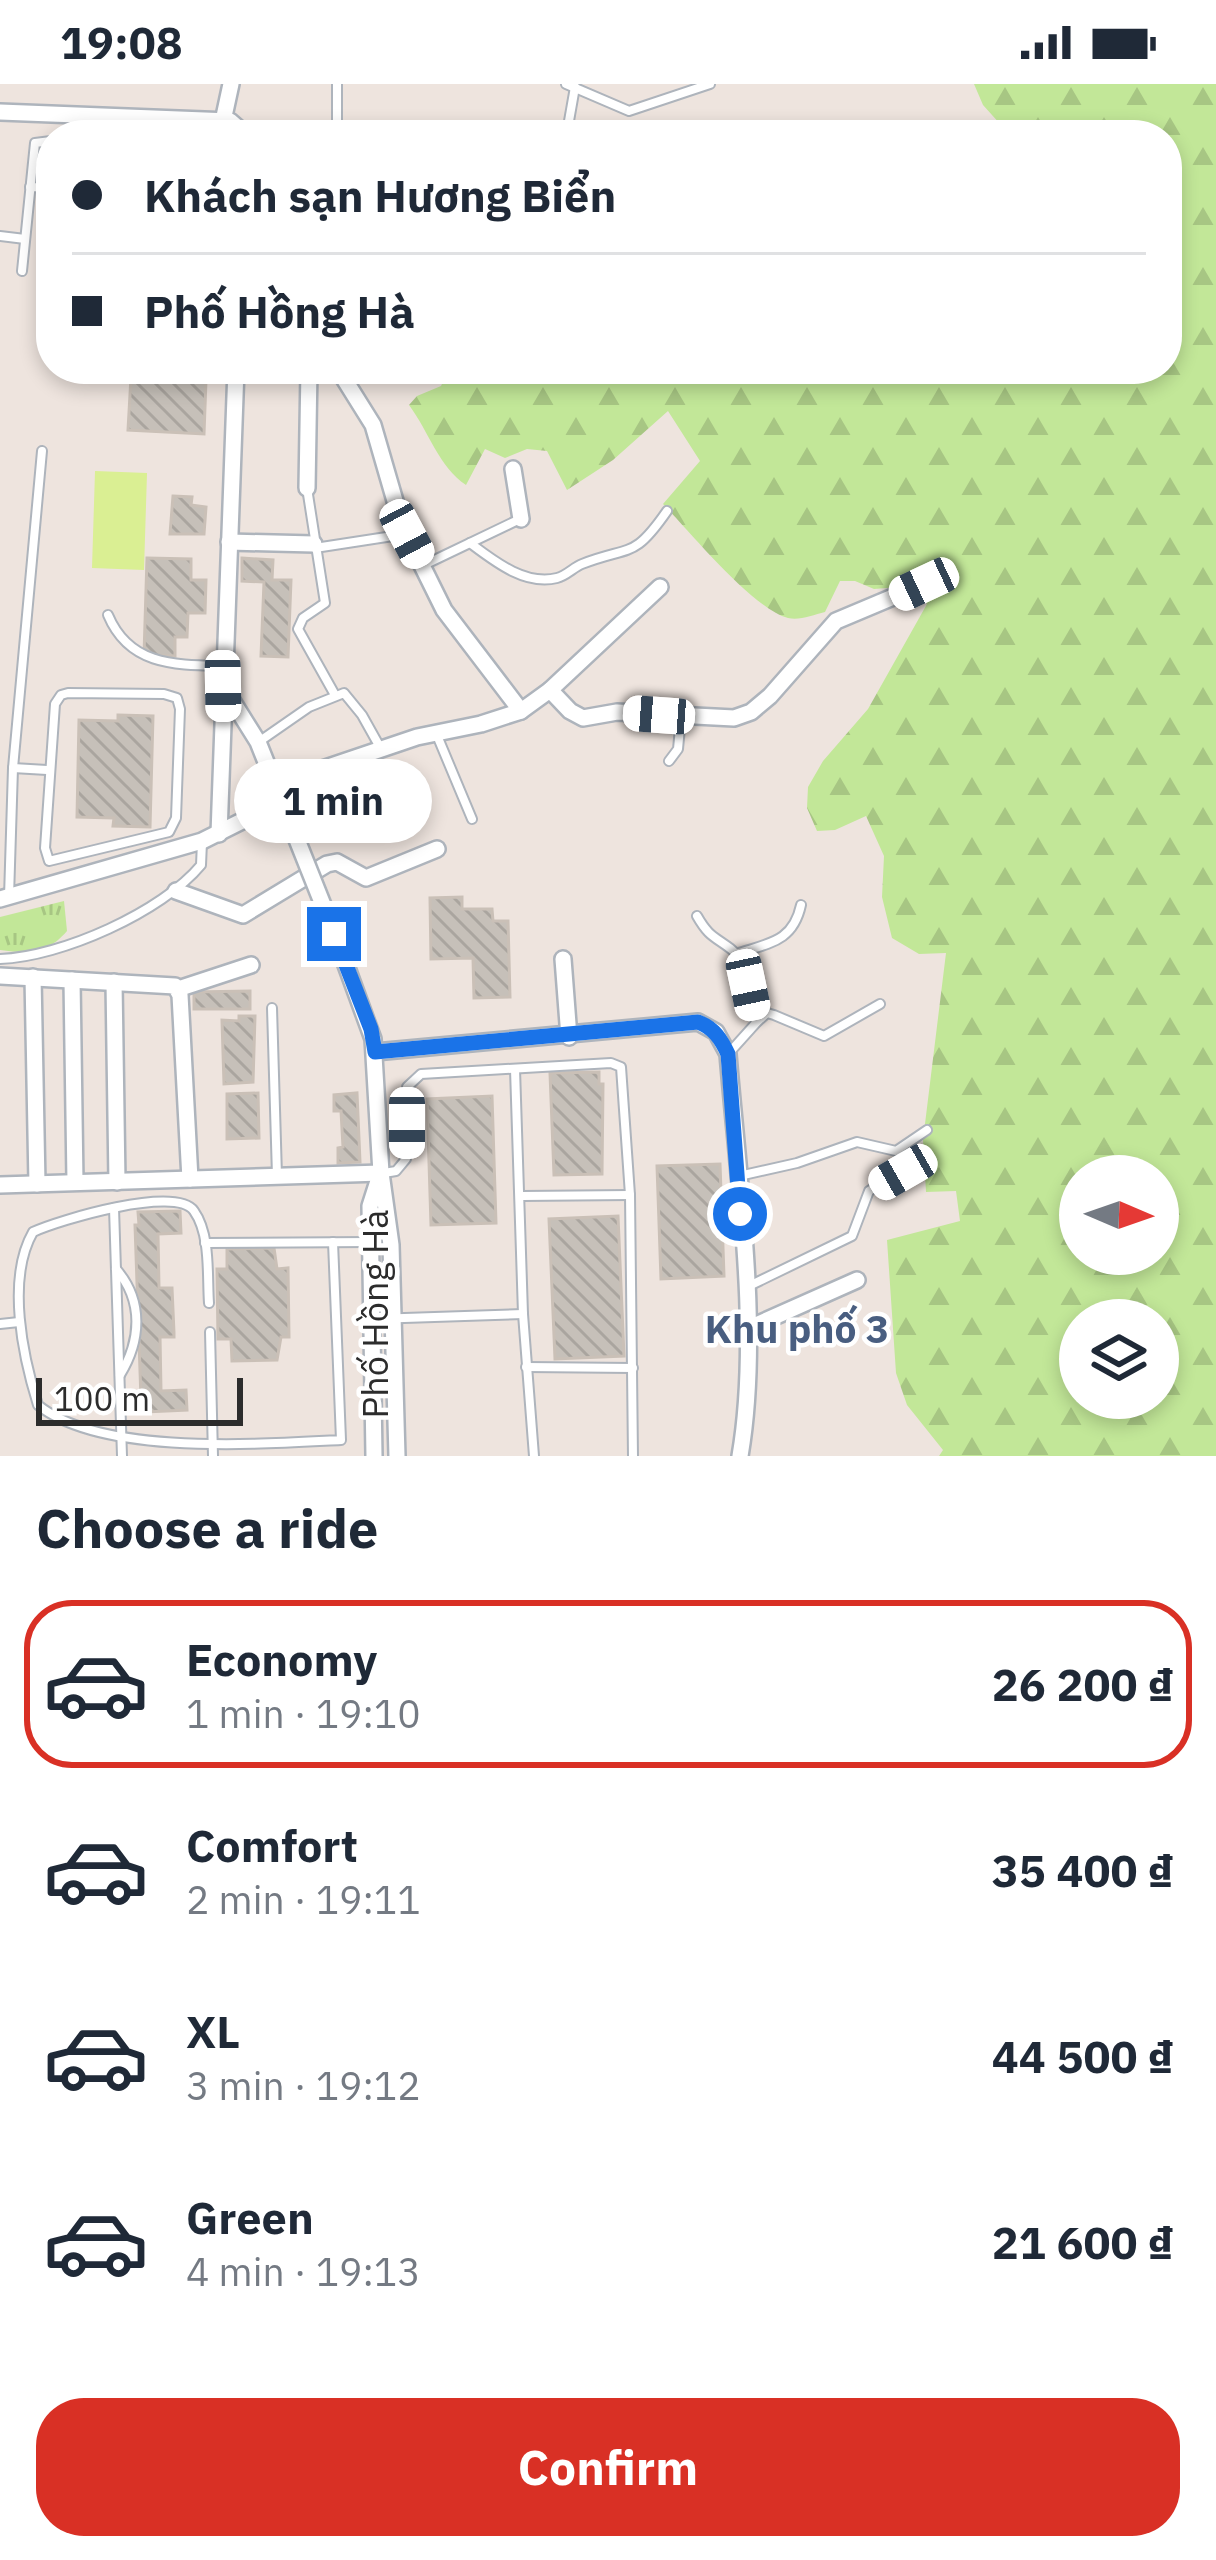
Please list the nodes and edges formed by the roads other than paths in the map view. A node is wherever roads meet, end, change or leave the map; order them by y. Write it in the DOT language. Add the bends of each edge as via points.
graph roads {
  1 [pos="231,84"];
  2 [pos="337,84"];
  3 [pos="710,84"];
  4 [pos="570,86"];
  5 [pos="0,112"];
  6 [pos="198,120"];
  7 [pos="223,120"];
  8 [pos="337,120"];
  9 [pos="569,120"];
  10 [pos="36,143"];
  11 [pos="30,187"];
  12 [pos="36,187"];
  13 [pos="0,236"];
  14 [pos="25,239"];
  15 [pos="22,271"];
  16 [pos="235,384"];
  17 [pos="309,384"];
  18 [pos="347,384"];
  19 [pos="42,451"];
  20 [pos="513,470"];
  21 [pos="308,488"];
  22 [pos="667,511"];
  23 [pos="521,519"];
  24 [pos="407,534"];
  25 [pos="229,542"];
  26 [pos="470,544"];
  27 [pos="314,546"];
  28 [pos="424,565"];
  29 [pos="924,584"];
  30 [pos="660,587"];
  31 [pos="108,615"];
  32 [pos="223,666"];
  33 [pos="223,686"];
  34 [pos="550,689"];
  35 [pos="335,695"];
  36 [pos="521,711"];
  37 [pos="681,717"];
  38 [pos="436,731"];
  39 [pos="258,742"];
  40 [pos="381,751"];
  41 [pos="670,760"];
  42 [pos="13,768"];
  43 [pos="47,770"];
  44 [pos="275,785"];
  45 [pos="472,819"];
  46 [pos="219,834"];
  47 [pos="202,842"];
  48 [pos="436,849"];
  49 [pos="176,891"];
  50 [pos="5,898"];
  51 [pos="801,905"];
  52 [pos="697,916"];
  53 [pos="736,954"];
  54 [pos="563,958"];
  55 [pos="0,959"];
  56 [pos="251,965"];
  57 [pos="0,976"];
  58 [pos="33,977"];
  59 [pos="72,980"];
  60 [pos="114,982"];
  61 [pos="178,989"];
  62 [pos="880,1004"];
  63 [pos="272,1008"];
  64 [pos="756,1023"];
  65 [pos="569,1037"];
  66 [pos="375,1052"];
  67 [pos="728,1054"];
  68 [pos="515,1069"];
  69 [pos="926,1130"];
  70 [pos="0,1168"];
  71 [pos="903,1172"];
  72 [pos="381,1173"];
  73 [pos="738,1176"];
  74 [pos="278,1177"];
  75 [pos="190,1179"];
  76 [pos="76,1182"];
  77 [pos="117,1182"];
  78 [pos="37,1184"];
  79 [pos="0,1185"];
  80 [pos="630,1195"];
  81 [pos="522,1196"];
  82 [pos="114,1208"];
  83 [pos="333,1242"];
  84 [pos="371,1242"];
  85 [pos="205,1243"];
  86 [pos="116,1268"];
  87 [pos="857,1280"];
  88 [pos="745,1288"];
  89 [pos="208,1304"];
  90 [pos="523,1314"];
  91 [pos="393,1318"];
  92 [pos="372,1319"];
  93 [pos="19,1322"];
  94 [pos="0,1324"];
  95 [pos="747,1329"];
  96 [pos="210,1331"];
  97 [pos="526,1367"];
  98 [pos="633,1368"];
  99 [pos="119,1377"];
  100 [pos="122,1440"];
  101 [pos="213,1451"];
  102 [pos="122,1456"];
  103 [pos="374,1456"];
  104 [pos="398,1456"];
  105 [pos="534,1456"];
  106 [pos="633,1456"];
  107 [pos="740,1456"];
  1 -- 7 [label="street"];
  2 -- 8 [label="lane"];
  3 -- 4 [label="lane" via="629,111"];
  4 -- 9 [label="lane"];
  5 -- 6 [label="street"];
  10 -- 11 [label="lane"];
  11 -- 12 [label="lane"];
  11 -- 14 [label="lane"];
  13 -- 14 [label="lane"];
  14 -- 15 [label="lane"];
  16 -- 25 [label="street"];
  17 -- 21 [label="street"];
  18 -- 24 [label="street" via="373,425"];
  19 -- 42 [label="lane"];
  20 -- 23 [label="street"];
  21 -- 27 [label="lane"];
  22 -- 26 [label="lane" via="634,551 557,578 529,577"];
  23 -- 26 [label="lane"];
  24 -- 27 [label="lane"];
  24 -- 28 [label="street"];
  25 -- 27 [label="street"];
  25 -- 32 [label="street"];
  26 -- 28 [label="lane"];
  27 -- 35 [label="lane" via="326,603 298,629"];
  28 -- 36 [label="street" via="444,610"];
  29 -- 37 [label="street" via="836,621 751,712"];
  30 -- 34 [label="street"];
  31 -- 32 [label="lane" via="142,656"];
  32 -- 33 [label="street"];
  33 -- 39 [label="street, Phố Hồng Hà"];
  33 -- 46 [label="street"];
  34 -- 36 [label="street"];
  34 -- 37 [label="street" via="583,718"];
  35 -- 39 [label="lane"];
  35 -- 40 [label="lane" via="352,699"];
  36 -- 38 [label="street"];
  37 -- 41 [label="lane"];
  38 -- 40 [label="street"];
  38 -- 45 [label="lane"];
  39 -- 44 [label="street, Phố Hồng Hà"];
  40 -- 44 [label="street"];
  42 -- 43 [label="lane"];
  42 -- 50 [label="lane"];
  43 -- 43 [label="lane" via="49,861 169,832 176,818 177,698 61,695"];
  44 -- 46 [label="street"];
  44 -- 66 [label="street, Phố Hồng Hà, bridge"];
  46 -- 47 [label="street"];
  47 -- 49 [label="lane" via="201,865"];
  47 -- 50 [label="street"];
  48 -- 49 [label="street" via="366,878 327,864 243,915"];
  49 -- 55 [label="lane" via="111,928"];
  51 -- 53 [label="lane" via="786,935"];
  52 -- 53 [label="lane"];
  53 -- 64 [label="lane"];
  54 -- 65 [label="street"];
  56 -- 61 [label="street"];
  57 -- 58 [label="street"];
  58 -- 59 [label="street"];
  58 -- 78 [label="street"];
  59 -- 60 [label="street"];
  59 -- 76 [label="street"];
  60 -- 61 [label="street"];
  60 -- 77 [label="street"];
  61 -- 75 [label="street"];
  62 -- 64 [label="lane" via="824,1036 767,1013"];
  63 -- 74 [label="lane"];
  64 -- 67 [label="lane"];
  65 -- 66 [label="street"];
  65 -- 67 [label="street" via="698,1022 716,1032"];
  66 -- 72 [label="street, Phố Hồng Hà"];
  67 -- 73 [label="street"];
  68 -- 72 [label="lane" via="413,1078 406,1159"];
  68 -- 80 [label="lane" via="622,1067"];
  68 -- 81 [label="lane"];
  69 -- 73 [label="lane" via="896,1151 857,1142"];
  70 -- 79 [label="street"];
  71 -- 88 [label="lane" via="869,1191 852,1236"];
  72 -- 74 [label="street"];
  72 -- 84 [label="street, Phố Hồng Hà" via="370,1206"];
  72 -- 91 [label="street, Phố Hồng Hà"];
  73 -- 88 [label="street"];
  74 -- 75 [label="street"];
  75 -- 77 [label="street"];
  76 -- 77 [label="street"];
  76 -- 78 [label="street"];
  78 -- 79 [label="street"];
  80 -- 81 [label="lane"];
  80 -- 98 [label="lane"];
  81 -- 90 [label="lane"];
  82 -- 85 [label="lane" via="188,1205"];
  82 -- 86 [label="lane"];
  82 -- 93 [label="lane" via="32,1232"];
  83 -- 84 [label="lane"];
  83 -- 85 [label="lane"];
  83 -- 101 [label="lane" via="341,1440"];
  84 -- 92 [label="street, Phố Hồng Hà"];
  85 -- 89 [label="lane"];
  86 -- 99 [label="lane"];
  86 -- 99 [label="lane" via="133,1294 137,1343"];
  87 -- 95 [label="street"];
  88 -- 95 [label="street"];
  90 -- 91 [label="lane"];
  90 -- 97 [label="lane"];
  91 -- 92 [label="lane"];
  91 -- 104 [label="street, Phố Hồng Hà"];
  92 -- 103 [label="street, Phố Hồng Hà"];
  93 -- 94 [label="lane"];
  93 -- 100 [label="lane" via="38,1406"];
  95 -- 107 [label="street"];
  96 -- 101 [label="lane"];
  97 -- 98 [label="lane"];
  97 -- 105 [label="lane"];
  98 -- 106 [label="lane"];
  99 -- 100 [label="lane"];
  100 -- 101 [label="lane"];
  100 -- 102 [label="lane"];
}
